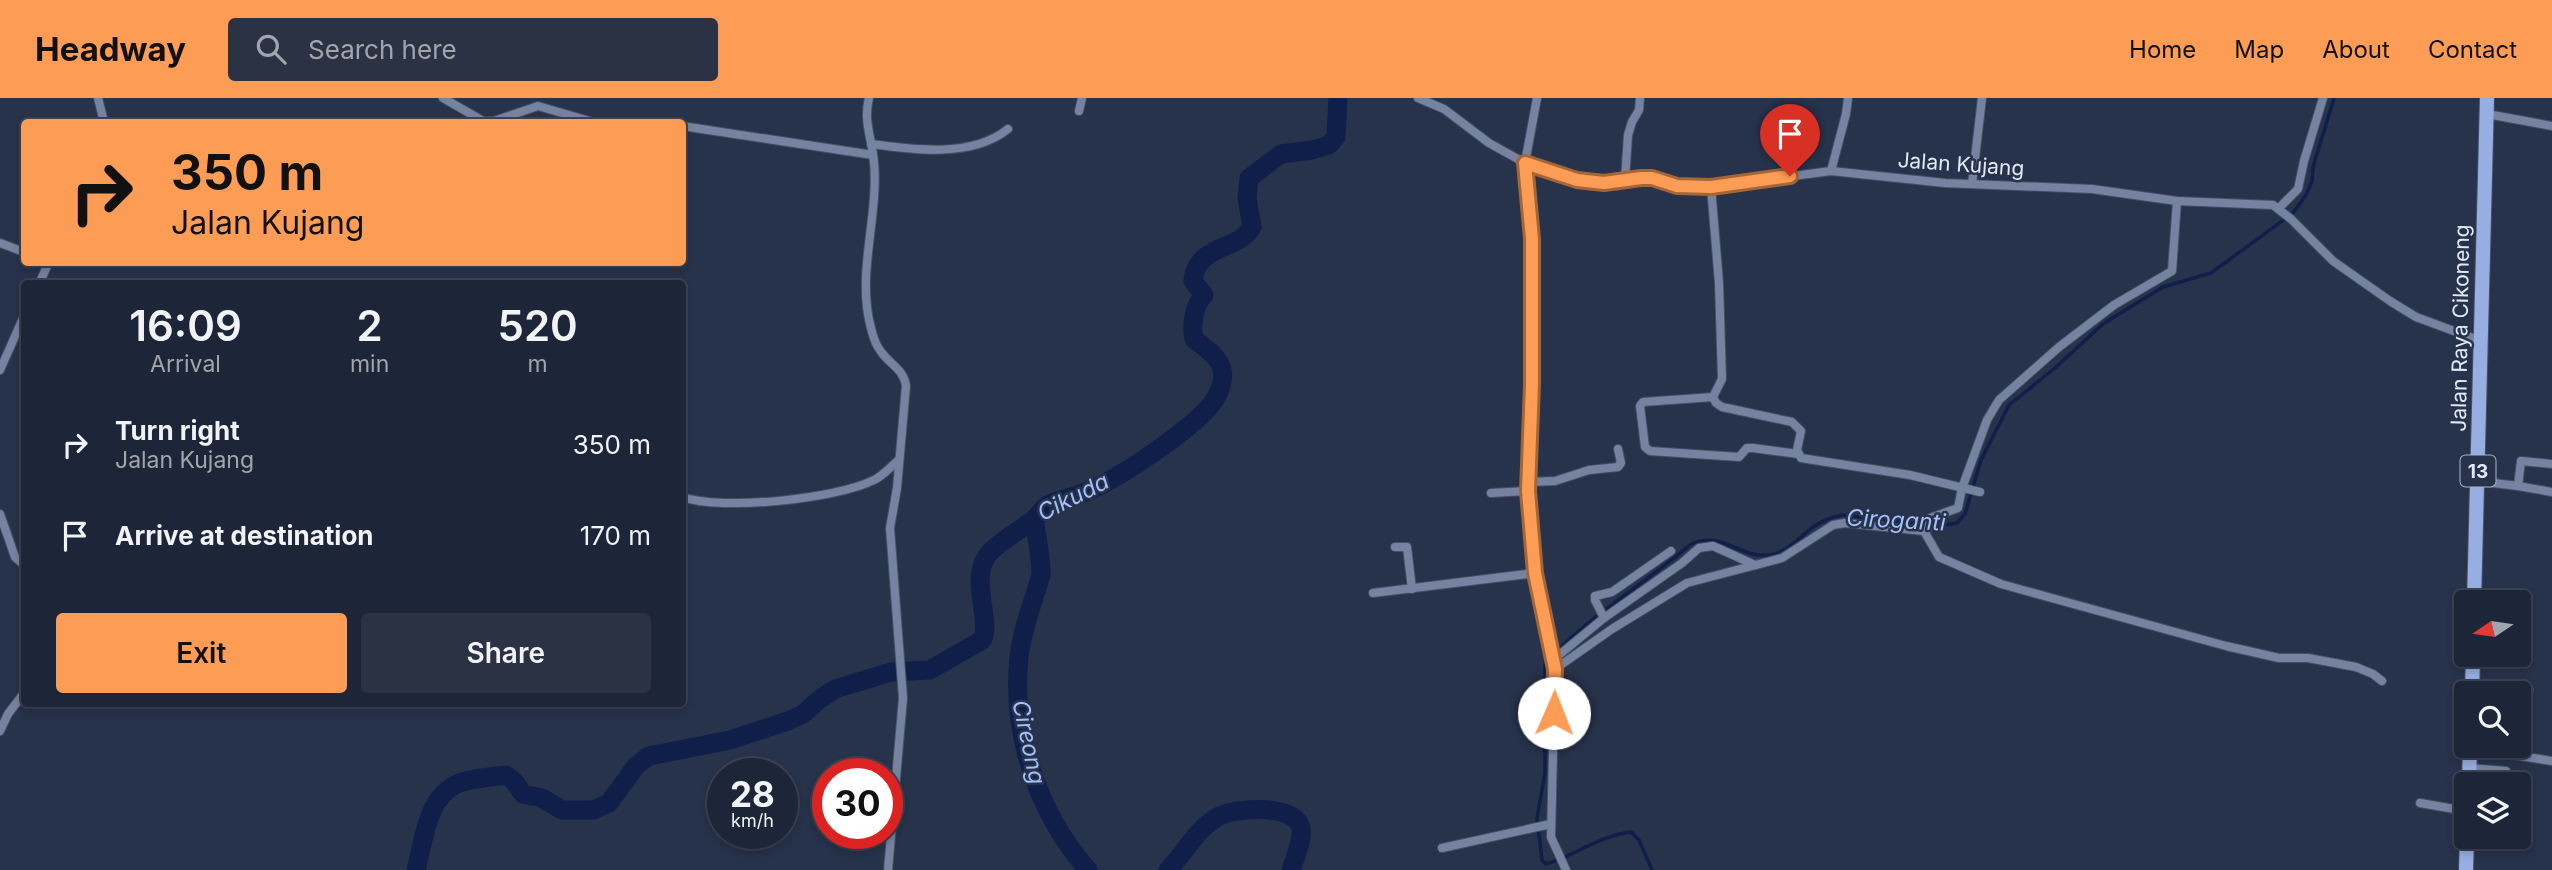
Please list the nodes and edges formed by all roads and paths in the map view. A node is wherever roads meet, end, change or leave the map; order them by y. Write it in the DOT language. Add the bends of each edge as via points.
graph roads {
  1 [pos="98,98"];
  2 [pos="443,98"];
  3 [pos="869,98"];
  4 [pos="1082,98"];
  5 [pos="1418,98"];
  6 [pos="1537,98"];
  7 [pos="1640,98"];
  8 [pos="1848,98"];
  9 [pos="1982,98"];
  10 [pos="2323,98"];
  11 [pos="2487,98"];
  12 [pos="1079,111"];
  13 [pos="2487,114"];
  14 [pos="103,119"];
  15 [pos="480,119"];
  16 [pos="500,119"];
  17 [pos="583,119"];
  18 [pos="2552,126"];
  19 [pos="686,127"];
  20 [pos="1008,129"];
  21 [pos="871,144"];
  22 [pos="873,155"];
  23 [pos="1525,163"];
  24 [pos="1831,171"];
  25 [pos="1625,180"];
  26 [pos="1972,184"];
  27 [pos="1711,187"];
  28 [pos="2177,201"];
  29 [pos="2279,208"];
  30 [pos="0,243"];
  31 [pos="21,251"];
  32 [pos="21,323"];
  33 [pos="2481,341"];
  34 [pos="0,370"];
  35 [pos="1713,397"];
  36 [pos="1618,449"];
  37 [pos="1798,454"];
  38 [pos="899,460"];
  39 [pos="2552,464"];
  40 [pos="2477,481"];
  41 [pos="2518,486"];
  42 [pos="1528,487"];
  43 [pos="1970,490"];
  44 [pos="2552,492"];
  45 [pos="1491,493"];
  46 [pos="686,498"];
  47 [pos="0,514"];
  48 [pos="1925,530"];
  49 [pos="1395,547"];
  50 [pos="21,562"];
  51 [pos="1755,565"];
  52 [pos="1674,568"];
  53 [pos="1535,573"];
  54 [pos="1412,589"];
  55 [pos="2474,590"];
  56 [pos="1373,593"];
  57 [pos="1602,613"];
  58 [pos="1554,665"];
  59 [pos="2382,681"];
  60 [pos="21,696"];
  61 [pos="0,731"];
  62 [pos="2531,757"];
  63 [pos="2469,758"];
  64 [pos="2552,761"];
  65 [pos="2469,768"];
  66 [pos="2506,771"];
  67 [pos="2469,772"];
  68 [pos="2420,803"];
  69 [pos="2454,809"];
  70 [pos="1551,824"];
  71 [pos="1442,848"];
  72 [pos="2467,849"];
  73 [pos="1564,867"];
  74 [pos="888,870"];
  75 [pos="2466,870"];
  1 -- 14 [label="street"];
  2 -- 15 [label="street"];
  3 -- 21 [label="street" via="866,124"];
  4 -- 12 [label="street"];
  5 -- 23 [label="street, Jalan Kujang" via="1444,109"];
  6 -- 23 [label="street"];
  7 -- 25 [label="street" via="1628,135"];
  8 -- 24 [label="street"];
  9 -- 26 [label="street"];
  10 -- 29 [label="street" via="2298,189"];
  11 -- 13 [label="highway, Jalan Raya Cikoneng / 13"];
  13 -- 18 [label="street"];
  13 -- 33 [label="highway, Jalan Raya Cikoneng / 13"];
  16 -- 17 [label="street" via="538,106"];
  19 -- 22 [label="street"];
  20 -- 21 [label="street" via="959,148"];
  21 -- 22 [label="street"];
  22 -- 38 [label="street" via="876,199 865,292 876,344 905,378"];
  23 -- 25 [label="street, Jalan Kujang" via="1577,180"];
  23 -- 42 [label="street" via="1532,239"];
  24 -- 26 [label="street, Jalan Kujang"];
  24 -- 27 [label="street, Jalan Kujang"];
  25 -- 27 [label="street, Jalan Kujang" via="1652,178 1677,186"];
  26 -- 28 [label="street, Jalan Kujang" via="2092,189"];
  27 -- 35 [label="street" via="1722,379"];
  28 -- 29 [label="street, Jalan Kujang"];
  28 -- 43 [label="street" via="2172,271 2114,305 1999,400 1987,420"];
  29 -- 33 [label="street" via="2333,261 2390,302 2416,317"];
  30 -- 31 [label="street"];
  32 -- 34 [label="street"];
  33 -- 40 [label="highway, Jalan Raya Cikoneng / 13"];
  35 -- 37 [label="street" via="1722,407 1792,422 1801,431"];
  35 -- 37 [label="street" via="1643,402 1645,447 1739,457 1747,448"];
  36 -- 42 [label="street" via="1618,467"];
  37 -- 43 [label="street" via="1807,460 1910,475"];
  38 -- 46 [label="street" via="871,482 797,500 708,503"];
  38 -- 74 [label="street" via="890,549 902,681"];
  39 -- 41 [label="street" via="2521,461"];
  40 -- 41 [label="street"];
  40 -- 55 [label="highway, Jalan Raya Cikoneng / 13"];
  41 -- 44 [label="street"];
  42 -- 45 [label="street"];
  42 -- 53 [label="street"];
  43 -- 48 [label="street" via="1958,508 1928,519"];
  47 -- 50 [label="street"];
  48 -- 51 [label="street" via="1838,523 1787,555"];
  48 -- 59 [label="street" via="1939,557 2001,584 2227,646 2356,667"];
  49 -- 54 [label="street" via="1407,547"];
  51 -- 52 [label="street" via="1707,546"];
  51 -- 58 [label="street" via="1686,583"];
  52 -- 57 [label="street"];
  52 -- 57 [label="street" via="1669,553 1612,592 1595,596"];
  53 -- 54 [label="street"];
  53 -- 58 [label="street"];
  54 -- 56 [label="street"];
  57 -- 58 [label="street"];
  58 -- 70 [label="street"];
  60 -- 61 [label="street"];
  62 -- 64 [label="street"];
  63 -- 65 [label="highway"];
  65 -- 66 [label="street"];
  65 -- 67 [label="highway"];
  68 -- 69 [label="street"];
  70 -- 71 [label="street"];
  70 -- 73 [label="street"];
  72 -- 75 [label="highway"];
}
